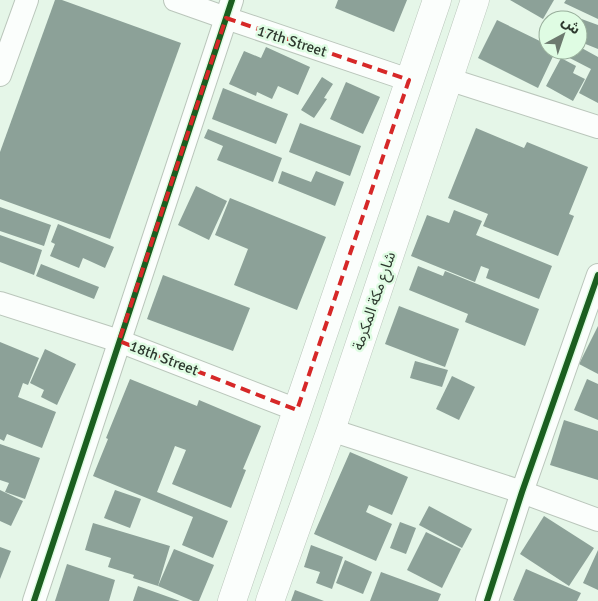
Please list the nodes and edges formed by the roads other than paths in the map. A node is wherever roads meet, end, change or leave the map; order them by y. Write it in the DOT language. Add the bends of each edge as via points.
graph roads {
  1 [pos="27,0"];
  2 [pos="175,0"];
  3 [pos="437,0"];
  4 [pos="475,0"];
  5 [pos="229,9"];
  6 [pos="0,75"];
  7 [pos="448,79"];
  8 [pos="410,80"];
  9 [pos="598,128"];
  10 [pos="598,275"];
  11 [pos="0,303"];
  12 [pos="119,341"];
  13 [pos="297,410"];
  14 [pos="331,430"];
  15 [pos="522,492"];
  16 [pos="598,520"];
  17 [pos="34,601"];
  18 [pos="232,601"];
  19 [pos="270,601"];
  20 [pos="487,601"];
  1 -- 6 [label="street"];
  2 -- 5 [label="street, 17th Street"];
  3 -- 8 [label="main road"];
  4 -- 7 [label="main road, شارع مكة المكرمة"];
  5 -- 8 [label="street, 17th Street"];
  5 -- 12 [label="street"];
  7 -- 9 [label="street"];
  7 -- 14 [label="main road, شارع مكة المكرمة"];
  8 -- 13 [label="main road"];
  10 -- 15 [label="street"];
  11 -- 12 [label="street, 18th Street"];
  12 -- 13 [label="street, 18th Street"];
  12 -- 17 [label="street"];
  13 -- 18 [label="main road"];
  14 -- 15 [label="street"];
  14 -- 19 [label="main road, شارع مكة المكرمة"];
  15 -- 16 [label="street"];
  15 -- 20 [label="street"];
}
